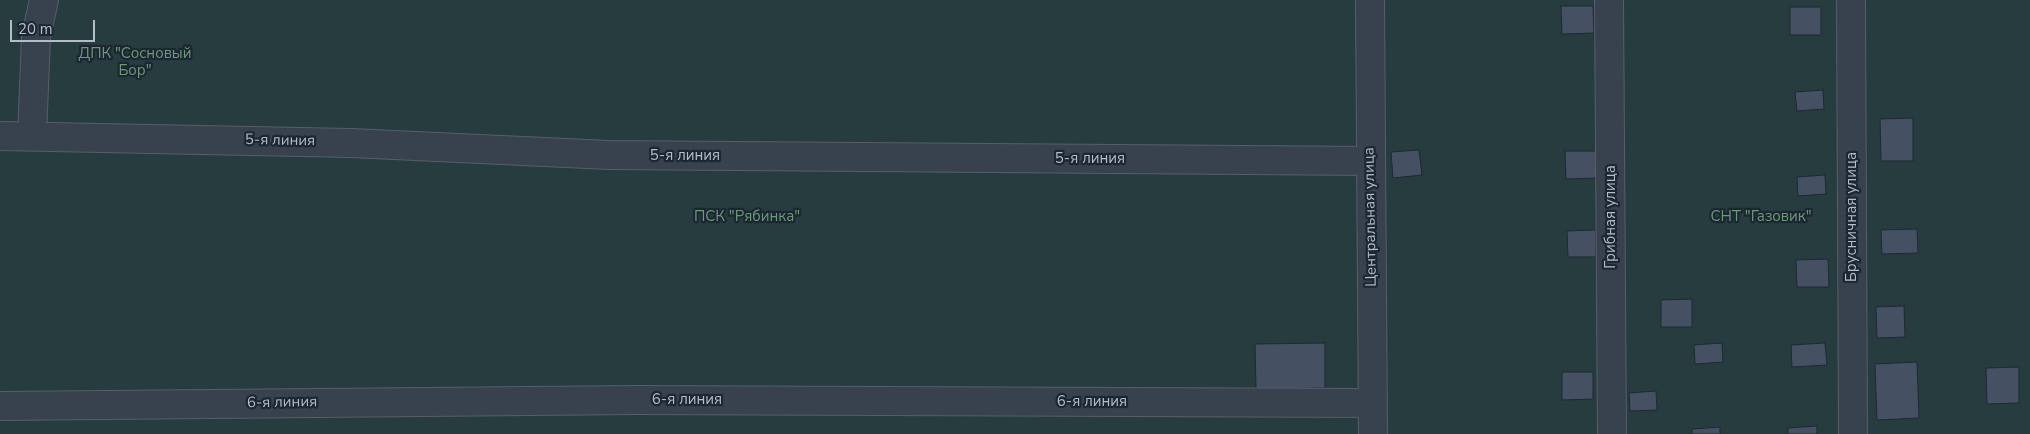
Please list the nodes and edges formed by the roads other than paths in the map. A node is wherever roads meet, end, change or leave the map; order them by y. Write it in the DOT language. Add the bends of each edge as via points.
graph roads {
  1 [pos="44,0"];
  2 [pos="1370,0"];
  3 [pos="1609,0"];
  4 [pos="1851,0"];
  5 [pos="0,136"];
  6 [pos="32,136"];
  7 [pos="1371,161"];
  8 [pos="1373,403"];
  9 [pos="0,406"];
  10 [pos="1373,434"];
  11 [pos="1612,434"];
  12 [pos="1853,434"];
  1 -- 6 [label="street" via="36,36"];
  2 -- 7 [label="street, Центральная улица"];
  3 -- 11 [label="street, Грибная улица"];
  4 -- 12 [label="street, Брусничная улица"];
  5 -- 6 [label="street, 5-я линия"];
  6 -- 7 [label="street, 5-я линия" via="351,143 609,155"];
  7 -- 8 [label="street, Центральная улица"];
  8 -- 9 [label="street, 6-я линия" via="625,400"];
  8 -- 10 [label="street, Центральная улица"];
}
